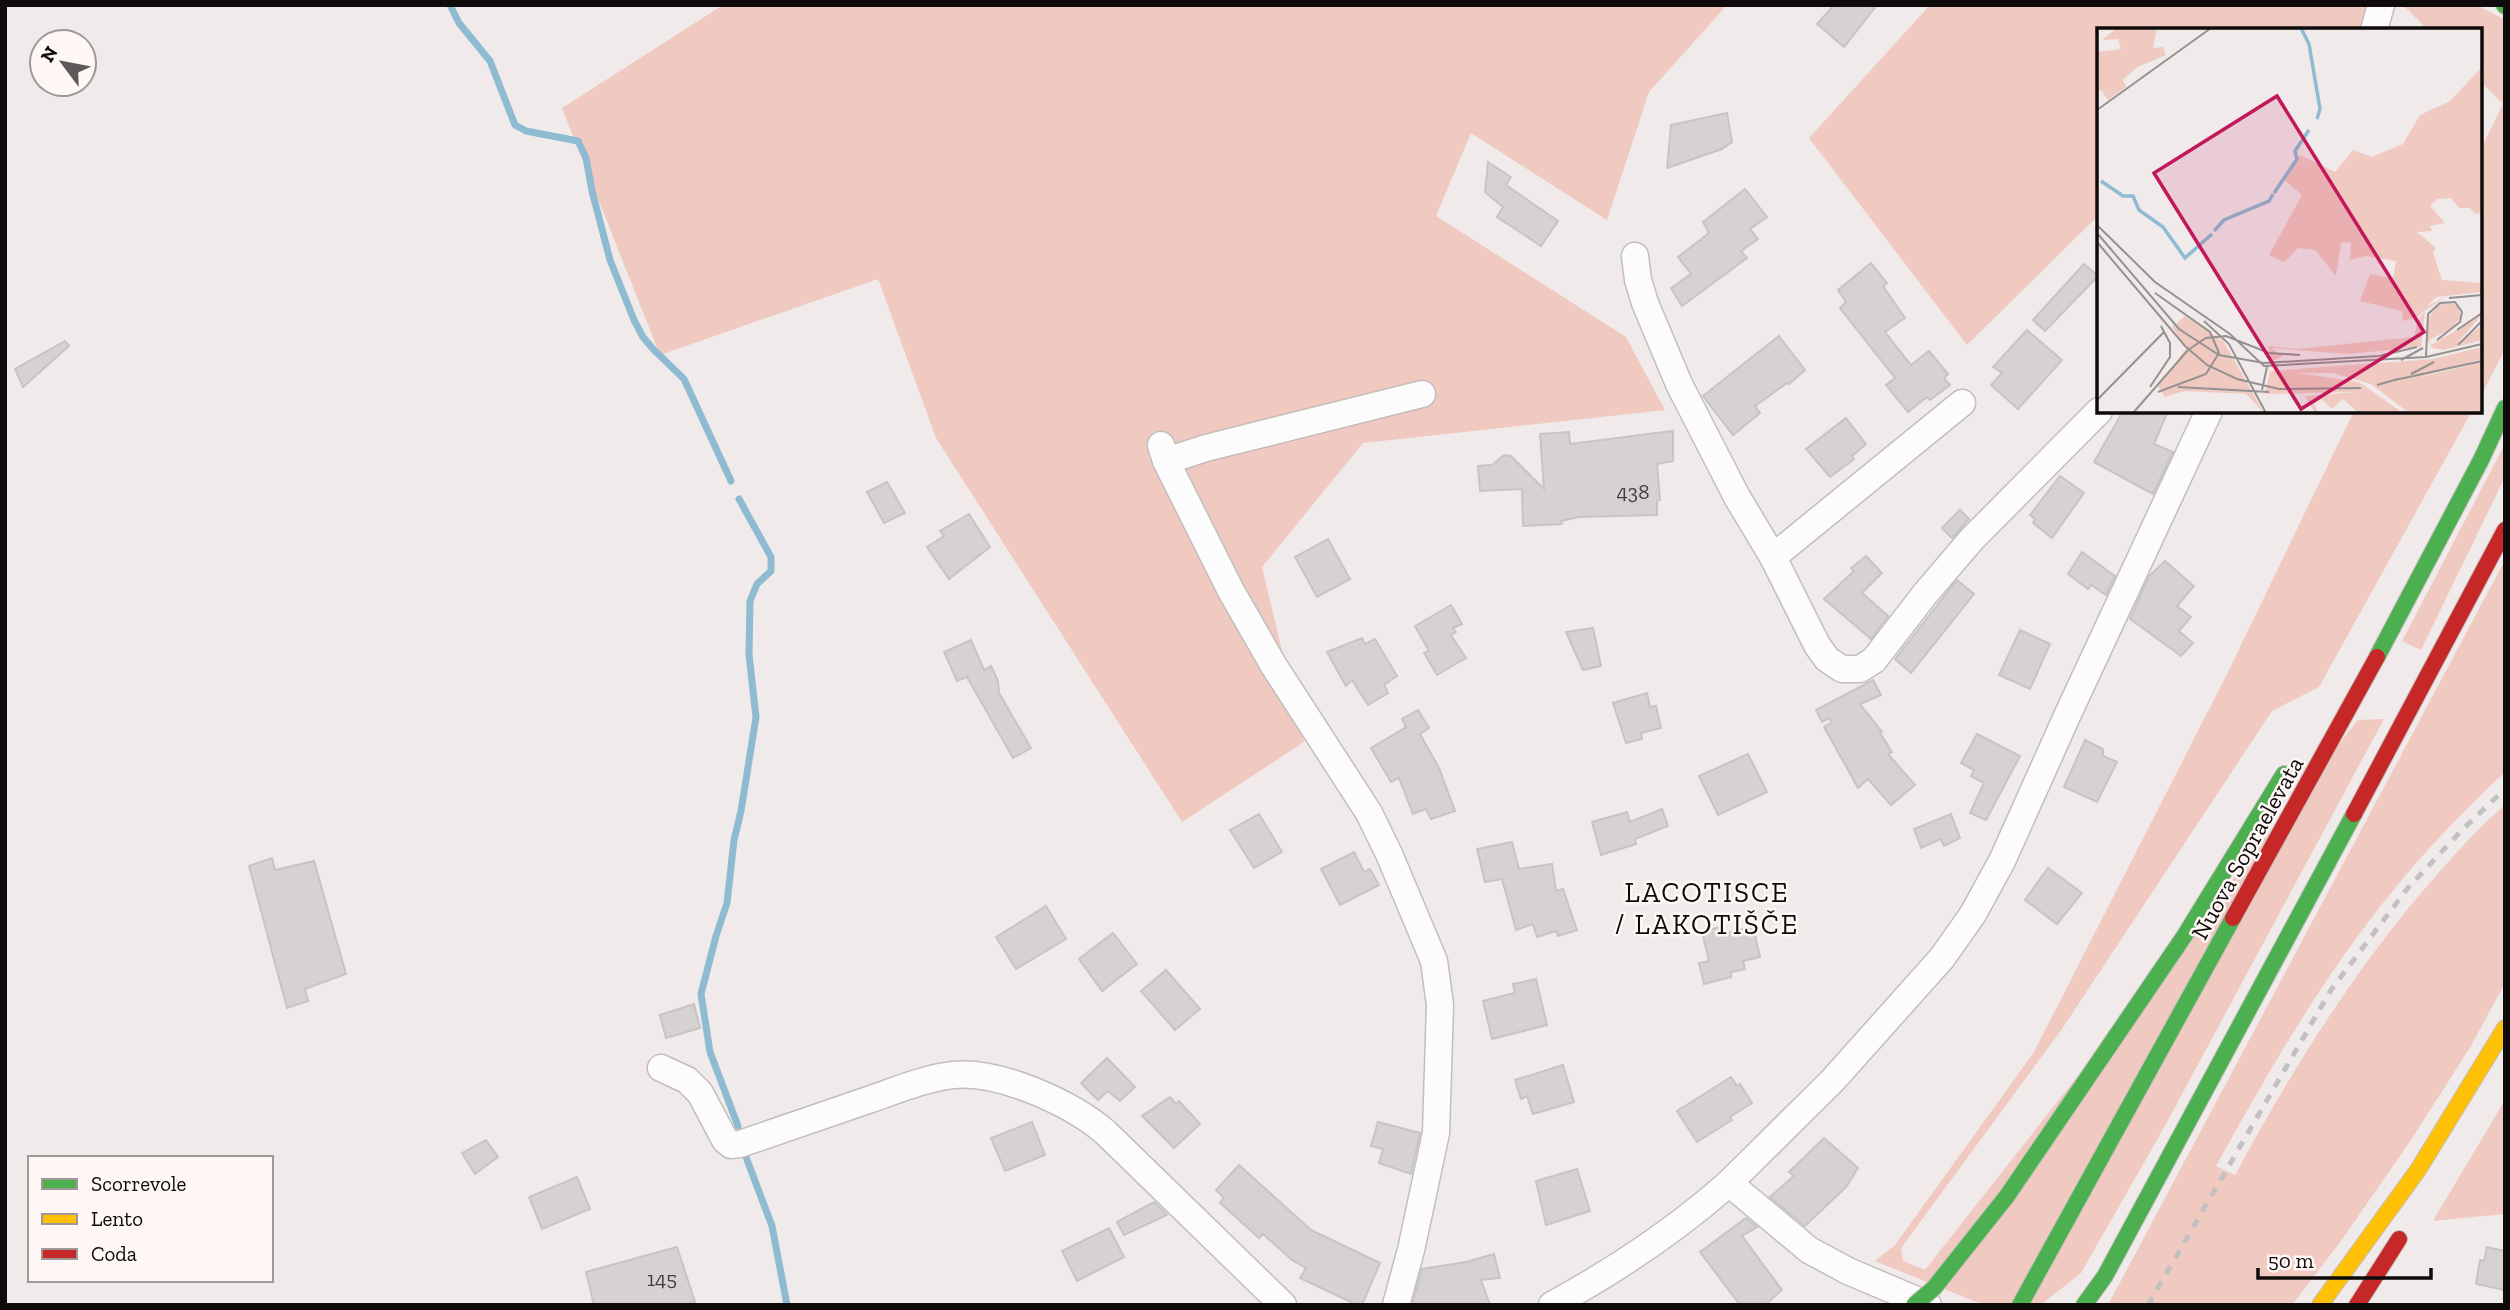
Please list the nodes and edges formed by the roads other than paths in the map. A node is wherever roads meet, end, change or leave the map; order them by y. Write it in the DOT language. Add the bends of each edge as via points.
graph roads {
  1 [pos="2381,5"];
  2 [pos="2375,28"];
  3 [pos="1635,256"];
  4 [pos="1422,394"];
  5 [pos="2505,394"];
  6 [pos="1962,403"];
  7 [pos="2505,408"];
  8 [pos="2097,413"];
  9 [pos="2208,413"];
  10 [pos="2435,513"];
  11 [pos="2505,530"];
  12 [pos="1773,557"];
  13 [pos="2291,761"];
  14 [pos="2505,1028"];
  15 [pos="661,1068"];
  16 [pos="1729,1183"];
  17 [pos="2409,1224"];
  18 [pos="1283,1305"];
  19 [pos="1396,1305"];
  20 [pos="1552,1305"];
  21 [pos="1914,1305"];
  22 [pos="1928,1305"];
  23 [pos="2020,1305"];
  24 [pos="2084,1305"];
  25 [pos="2320,1305"];
  26 [pos="2357,1305"];
  1 -- 2 [label="street"];
  3 -- 12 [label="street" via="1645,303 1679,384"];
  4 -- 19 [label="street" via="1206,448 1164,453 1231,591 1374,823 1434,961 1440,1005 1436,1133"];
  5 -- 10 [label="main road"];
  6 -- 12 [label="street"];
  7 -- 23 [label="main road, Nuova Sopraelevata" via="2326,753"];
  8 -- 12 [label="street" via="1998,510 1874,660 1860,669 1842,669 1827,659"];
  9 -- 16 [label="street" via="2003,861 1973,914 1942,958 1833,1080"];
  11 -- 24 [label="main road" via="2185,1130 2105,1276"];
  13 -- 21 [label="main road, bridge" via="2192,925 2007,1196 1934,1288"];
  14 -- 25 [label="main road" via="2430,1150"];
  15 -- 18 [label="street" via="687,1080 700,1093 731,1145 953,1075 982,1076 1034,1092 1096,1124"];
  16 -- 20 [label="street" via="1675,1226"];
  16 -- 22 [label="street" via="1809,1250"];
  17 -- 26 [label="main road"];
}
